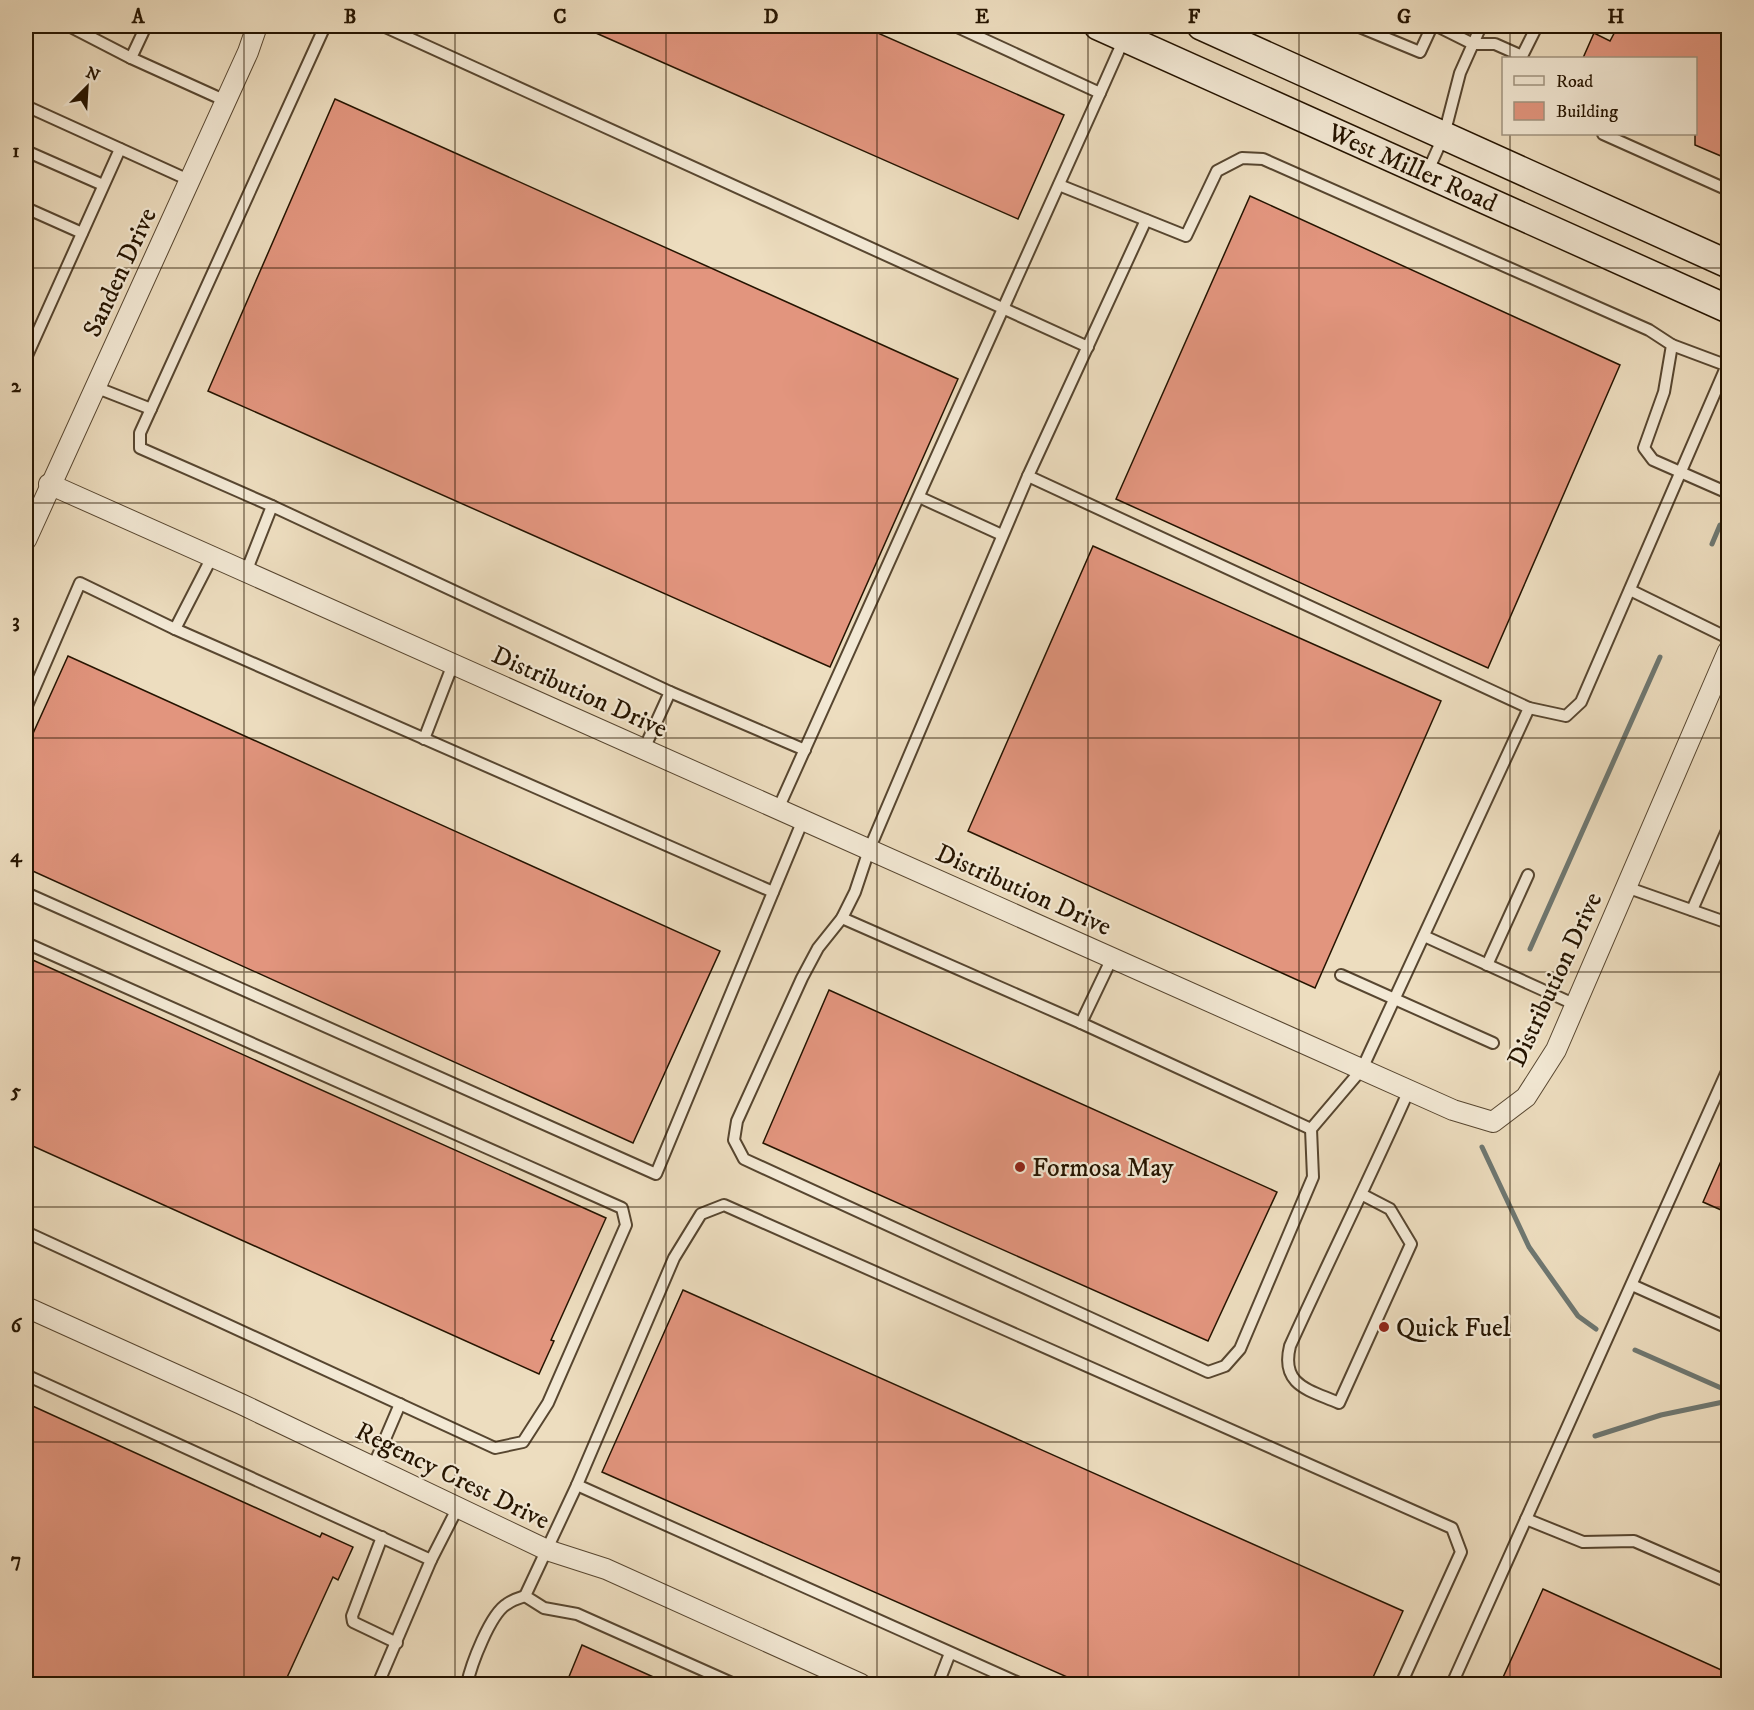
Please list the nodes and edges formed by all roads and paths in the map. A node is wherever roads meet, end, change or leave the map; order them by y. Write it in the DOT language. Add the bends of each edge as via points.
graph roads {
  1 [pos="69,26"];
  2 [pos="146,26"];
  3 [pos="257,26"];
  4 [pos="325,26"];
  5 [pos="383,26"];
  6 [pos="955,26"];
  7 [pos="1098,26"];
  8 [pos="1201,26"];
  9 [pos="1358,26"];
  10 [pos="1432,26"];
  11 [pos="1437,26"];
  12 [pos="1481,26"];
  13 [pos="1537,26"];
  14 [pos="1127,32"];
  15 [pos="1473,44"];
  16 [pos="131,57"];
  17 [pos="1522,57"];
  18 [pos="1100,93"];
  19 [pos="226,101"];
  20 [pos="26,106"];
  21 [pos="1444,135"];
  22 [pos="1605,135"];
  23 [pos="120,149"];
  24 [pos="26,151"];
  25 [pos="1427,173"];
  26 [pos="191,181"];
  27 [pos="103,185"];
  28 [pos="1059,185"];
  29 [pos="1728,190"];
  30 [pos="26,208"];
  31 [pos="1146,220"];
  32 [pos="82,233"];
  33 [pos="1728,264"];
  34 [pos="1003,309"];
  35 [pos="1728,309"];
  36 [pos="1672,345"];
  37 [pos="1088,347"];
  38 [pos="26,358"];
  39 [pos="1728,366"];
  40 [pos="95,387"];
  41 [pos="151,409"];
  42 [pos="1682,473"];
  43 [pos="1028,476"];
  44 [pos="49,484"];
  45 [pos="1728,493"];
  46 [pos="919,498"];
  47 [pos="272,506"];
  48 [pos="1002,535"];
  49 [pos="26,540"];
  50 [pos="212,557"];
  51 [pos="246,572"];
  52 [pos="1630,590"];
  53 [pos="175,629"];
  54 [pos="1728,638"];
  55 [pos="1728,651"];
  56 [pos="453,664"];
  57 [pos="670,692"];
  58 [pos="26,708"];
  59 [pos="1529,708"];
  60 [pos="424,739"];
  61 [pos="644,749"];
  62 [pos="805,750"];
  63 [pos="778,809"];
  64 [pos="803,820"];
  65 [pos="1728,828"];
  66 [pos="869,850"];
  67 [pos="1528,875"];
  68 [pos="1626,887"];
  69 [pos="773,892"];
  70 [pos="26,893"];
  71 [pos="1692,910"];
  72 [pos="842,918"];
  73 [pos="1728,923"];
  74 [pos="1424,936"];
  75 [pos="26,943"];
  76 [pos="1112,958"];
  77 [pos="1487,965"];
  78 [pos="1341,975"];
  79 [pos="1394,999"];
  80 [pos="1576,1005"];
  81 [pos="1081,1023"];
  82 [pos="1493,1043"];
  83 [pos="1362,1069"];
  84 [pos="1728,1069"];
  85 [pos="1409,1090"];
  86 [pos="1311,1129"];
  87 [pos="1363,1195"];
  88 [pos="26,1232"];
  89 [pos="1632,1285"];
  90 [pos="26,1307"];
  91 [pos="1728,1328"];
  92 [pos="26,1375"];
  93 [pos="400,1404"];
  94 [pos="373,1467"];
  95 [pos="577,1485"];
  96 [pos="458,1507"];
  97 [pos="1526,1519"];
  98 [pos="382,1536"];
  99 [pos="547,1550"];
  100 [pos="431,1560"];
  101 [pos="1728,1582"];
  102 [pos="525,1596"];
  103 [pos="397,1643"];
  104 [pos="950,1653"];
  105 [pos="378,1684"];
  106 [pos="467,1684"];
  107 [pos="734,1684"];
  108 [pos="861,1684"];
  109 [pos="938,1684"];
  110 [pos="1021,1684"];
  111 [pos="1401,1684"];
  112 [pos="1452,1684"];
  1 -- 16 [label="lane"];
  2 -- 16 [label="lane"];
  3 -- 19 [label="street, Sanden Drive"];
  4 -- 41 [label="lane"];
  5 -- 34 [label="lane"];
  6 -- 18 [label="lane"];
  7 -- 14 [label="main road, West Miller Road"];
  8 -- 21 [label="main road, West Miller Road"];
  9 -- 10 [label="lane" via="1420,52"];
  11 -- 15 [label="lane"];
  12 -- 15 [label="lane"];
  13 -- 17 [label="lane"];
  14 -- 18 [label="lane"];
  14 -- 25 [label="main road, West Miller Road"];
  15 -- 17 [label="lane" via="1495,44"];
  15 -- 21 [label="lane" via="1460,74"];
  16 -- 19 [label="lane"];
  18 -- 28 [label="lane"];
  19 -- 26 [label="street, Sanden Drive"];
  20 -- 23 [label="lane"];
  21 -- 25 [label="lane"];
  21 -- 33 [label="main road, West Miller Road"];
  22 -- 29 [label="lane"];
  23 -- 26 [label="lane"];
  23 -- 27 [label="lane"];
  24 -- 27 [label="lane"];
  25 -- 35 [label="main road, West Miller Road"];
  26 -- 40 [label="street, Sanden Drive"];
  27 -- 32 [label="lane"];
  28 -- 31 [label="lane"];
  28 -- 34 [label="lane"];
  30 -- 32 [label="lane"];
  31 -- 36 [label="lane" via="1186,236 1216,171 1242,158 1263,159 1649,330"];
  31 -- 37 [label="lane"];
  32 -- 38 [label="lane"];
  34 -- 37 [label="lane"];
  34 -- 46 [label="lane"];
  36 -- 39 [label="lane"];
  36 -- 42 [label="lane" via="1664,392 1644,448 1653,460"];
  37 -- 43 [label="lane"];
  39 -- 42 [label="lane"];
  40 -- 41 [label="lane"];
  40 -- 44 [label="street, Sanden Drive"];
  41 -- 47 [label="lane" via="140,434 140,448"];
  42 -- 45 [label="lane"];
  42 -- 52 [label="lane"];
  43 -- 48 [label="lane"];
  43 -- 59 [label="lane"];
  44 -- 49 [label="street, Sanden Drive"];
  44 -- 50 [label="street, Distribution Drive"];
  46 -- 48 [label="lane"];
  46 -- 62 [label="lane"];
  47 -- 51 [label="lane"];
  47 -- 57 [label="lane"];
  48 -- 66 [label="lane"];
  50 -- 51 [label="street, Distribution Drive"];
  50 -- 53 [label="lane"];
  51 -- 56 [label="street, Distribution Drive"];
  52 -- 54 [label="lane"];
  52 -- 59 [label="lane" via="1581,702 1566,716"];
  53 -- 58 [label="lane" via="80,583"];
  53 -- 60 [label="lane"];
  55 -- 68 [label="street, Distribution Drive"];
  56 -- 60 [label="lane"];
  56 -- 61 [label="street, Distribution Drive"];
  57 -- 61 [label="lane"];
  57 -- 62 [label="lane"];
  59 -- 74 [label="lane"];
  60 -- 69 [label="lane"];
  61 -- 63 [label="street, Distribution Drive"];
  62 -- 63 [label="lane"];
  63 -- 64 [label="street, Distribution Drive"];
  64 -- 66 [label="street, Distribution Drive"];
  64 -- 69 [label="lane"];
  65 -- 71 [label="lane"];
  66 -- 72 [label="lane"];
  66 -- 76 [label="street, Distribution Drive"];
  67 -- 77 [label="lane"];
  68 -- 71 [label="lane"];
  68 -- 80 [label="street, Distribution Drive"];
  69 -- 70 [label="lane" via="656,1174"];
  71 -- 73 [label="lane"];
  72 -- 81 [label="lane"];
  72 -- 86 [label="lane" via="818,948 802,978 736,1121 734,1140 744,1159 1208,1372 1225,1366 1240,1349 1313,1177"];
  74 -- 77 [label="lane"];
  74 -- 79 [label="lane"];
  75 -- 93 [label="lane" via="622,1208 626,1225 548,1403 523,1442 495,1448"];
  76 -- 81 [label="lane"];
  76 -- 83 [label="street, Distribution Drive"];
  77 -- 80 [label="lane"];
  78 -- 79 [label="lane"];
  79 -- 82 [label="lane"];
  79 -- 83 [label="lane"];
  80 -- 85 [label="street, Distribution Drive" via="1556,1050 1526,1097 1493,1122 1453,1110"];
  81 -- 86 [label="lane"];
  83 -- 85 [label="street, Distribution Drive"];
  83 -- 86 [label="lane"];
  84 -- 89 [label="lane"];
  85 -- 87 [label="lane"];
  87 -- 87 [label="lane" via="1347,1221 1287,1357 1292,1378 1300,1386 1339,1403 1411,1244 1390,1209"];
  88 -- 93 [label="lane"];
  89 -- 91 [label="lane"];
  89 -- 97 [label="lane"];
  90 -- 94 [label="street, Regency Crest Drive"];
  92 -- 98 [label="lane"];
  93 -- 94 [label="lane"];
  94 -- 96 [label="street, Regency Crest Drive"];
  95 -- 99 [label="lane"];
  95 -- 104 [label="lane"];
  95 -- 111 [label="lane" via="674,1258 701,1214 724,1205 1452,1528 1461,1552"];
  96 -- 99 [label="street, Regency Crest Drive"];
  96 -- 100 [label="lane"];
  97 -- 101 [label="lane" via="1583,1542 1635,1541"];
  97 -- 112 [label="lane"];
  98 -- 100 [label="lane"];
  98 -- 103 [label="lane" via="352,1616 353,1622"];
  99 -- 102 [label="lane"];
  99 -- 108 [label="street, Regency Crest Drive" via="606,1569"];
  100 -- 103 [label="lane"];
  102 -- 106 [label="lane" via="505,1604 492,1623"];
  102 -- 107 [label="lane" via="544,1608 577,1614"];
  103 -- 105 [label="lane"];
  104 -- 109 [label="lane"];
  104 -- 110 [label="lane"];
}
